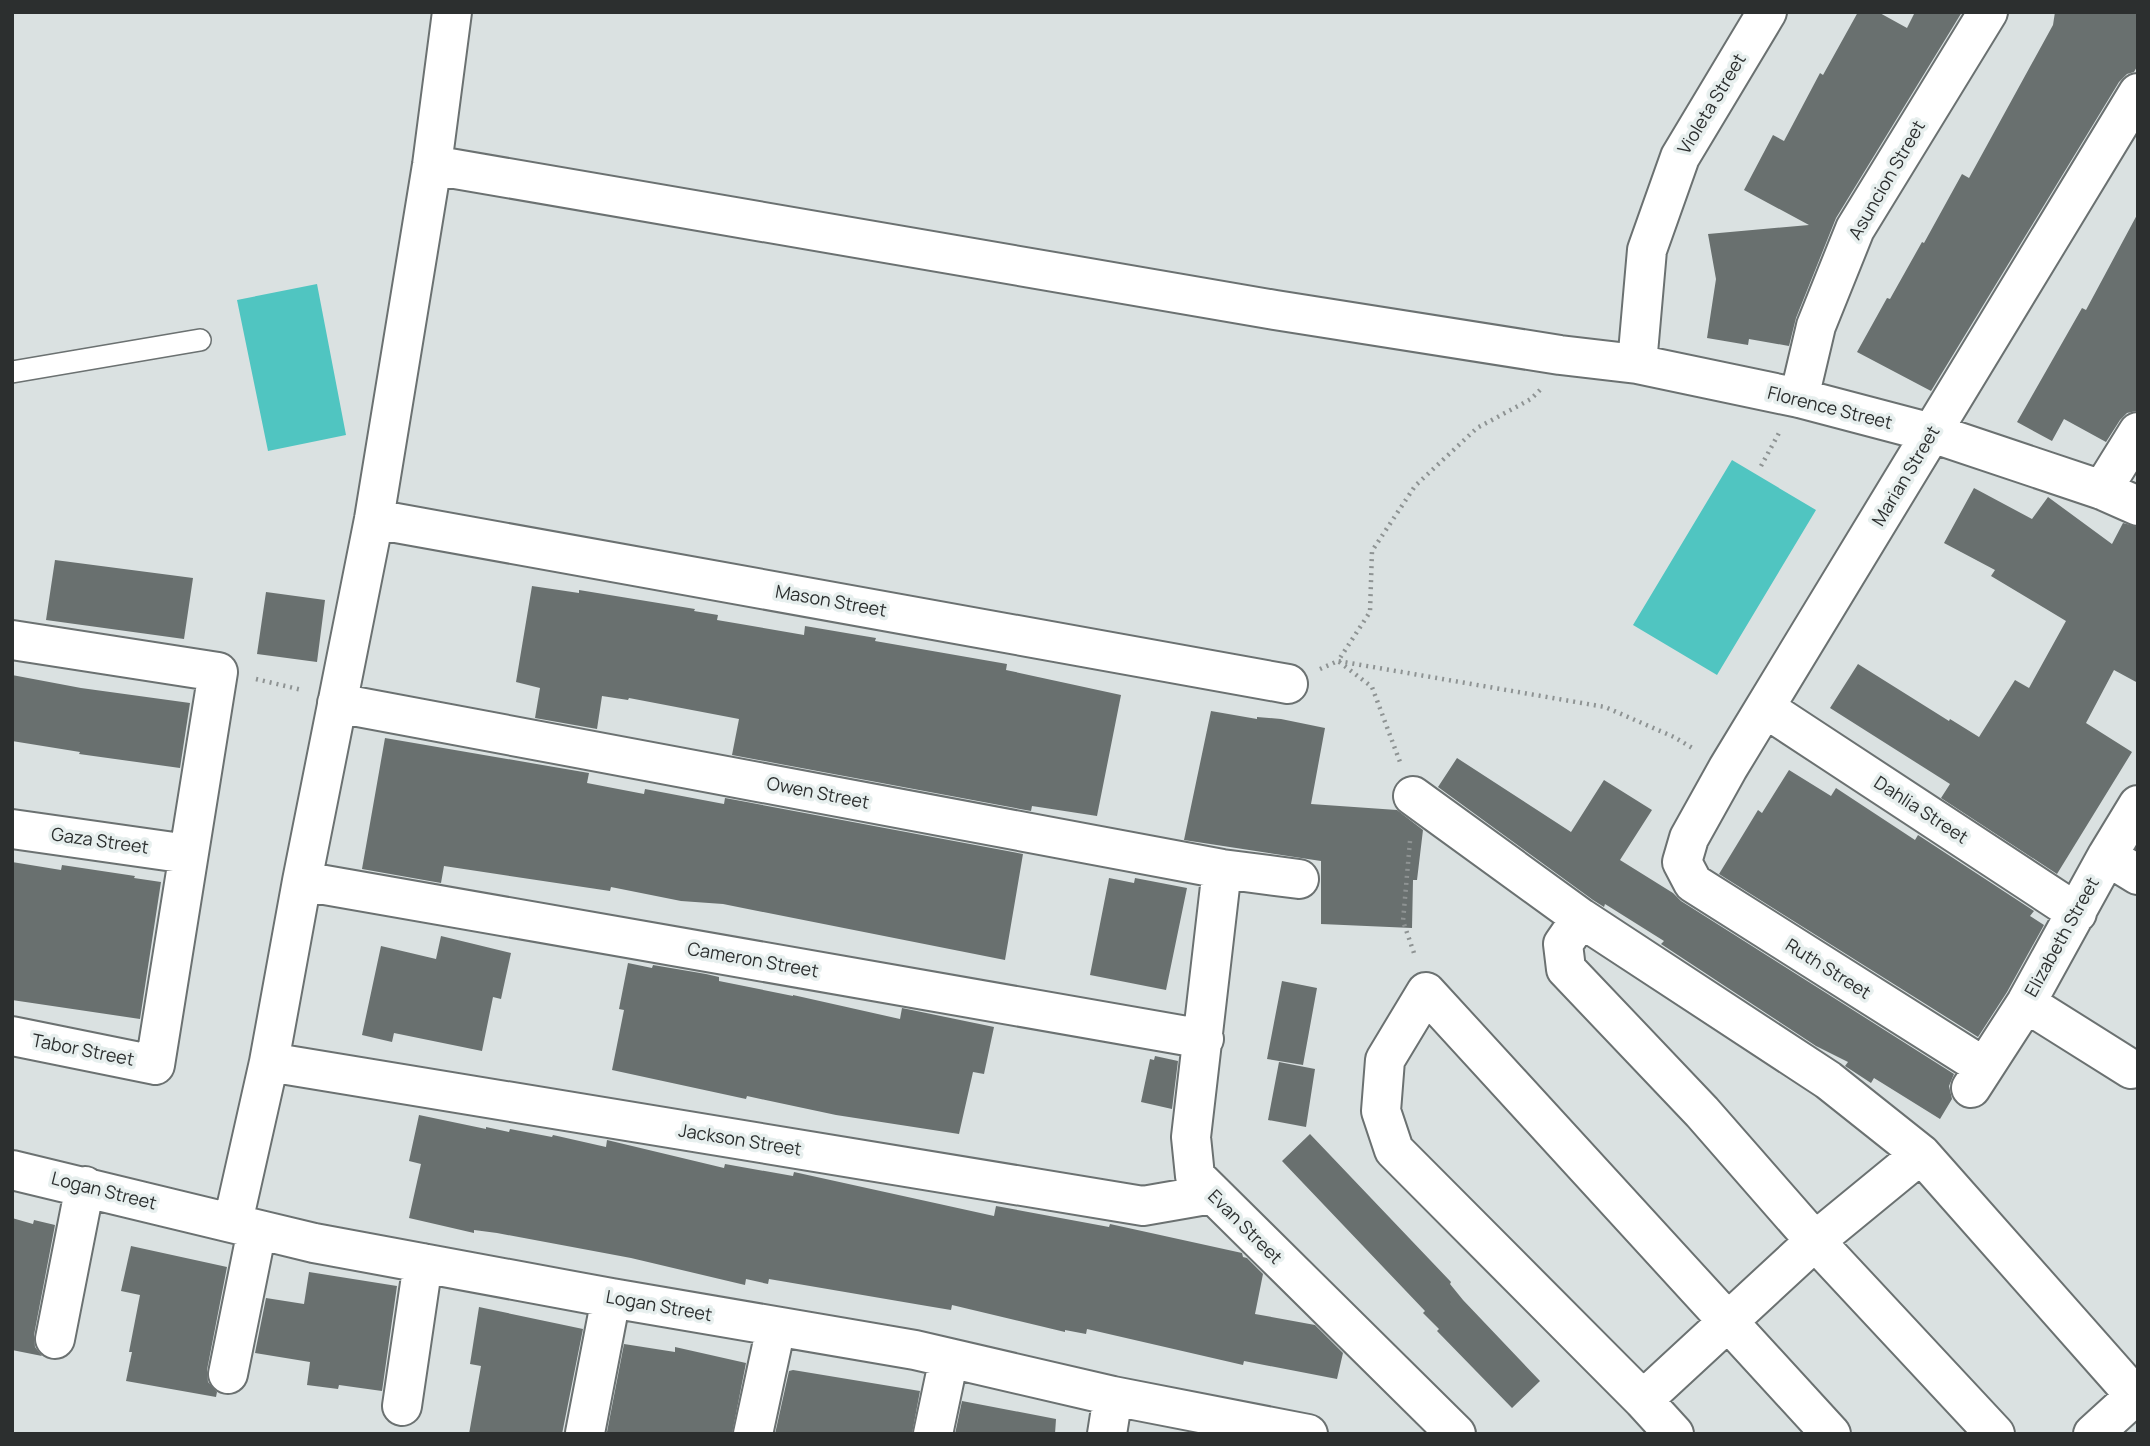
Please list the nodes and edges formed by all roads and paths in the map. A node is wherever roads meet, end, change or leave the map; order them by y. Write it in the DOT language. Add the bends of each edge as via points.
graph roads {
  1 [pos="452,12"];
  2 [pos="1767,12"];
  3 [pos="1988,12"];
  4 [pos="2138,93"];
  5 [pos="432,164"];
  6 [pos="200,340"];
  7 [pos="1560,355"];
  8 [pos="1637,364"];
  9 [pos="12,372"];
  10 [pos="1799,398"];
  11 [pos="2138,432"];
  12 [pos="1932,433"];
  13 [pos="2102,490"];
  14 [pos="2138,506"];
  15 [pos="374,519"];
  16 [pos="12,640"];
  17 [pos="1338,661"];
  18 [pos="218,672"];
  19 [pos="1288,684"];
  20 [pos="337,703"];
  21 [pos="1765,708"];
  22 [pos="1728,768"];
  23 [pos="1413,796"];
  24 [pos="2138,806"];
  25 [pos="12,829"];
  26 [pos="188,854"];
  27 [pos="1682,862"];
  28 [pos="2122,865"];
  29 [pos="1222,869"];
  30 [pos="1299,879"];
  31 [pos="302,881"];
  32 [pos="2077,913"];
  33 [pos="1581,918"];
  34 [pos="1426,992"];
  35 [pos="2025,1003"];
  36 [pos="12,1036"];
  37 [pos="1204,1039"];
  38 [pos="269,1062"];
  39 [pos="2131,1069"];
  40 [pos="1977,1077"];
  41 [pos="1921,1154"];
  42 [pos="12,1170"];
  43 [pos="85,1186"];
  44 [pos="1212,1194"];
  45 [pos="245,1226"];
  46 [pos="1815,1241"];
  47 [pos="423,1263"];
  48 [pos="611,1298"];
  49 [pos="1726,1321"];
  50 [pos="776,1327"];
  51 [pos="55,1339"];
  52 [pos="949,1358"];
  53 [pos="228,1374"];
  54 [pos="1114,1396"];
  55 [pos="2137,1396"];
  56 [pos="1643,1400"];
  57 [pos="402,1406"];
  58 [pos="1435,1428"];
  59 [pos="585,1433"];
  60 [pos="1300,1433"];
  61 [pos="753,1434"];
  62 [pos="933,1434"];
  63 [pos="1107,1434"];
  64 [pos="1674,1434"];
  65 [pos="1831,1434"];
  66 [pos="1995,1434"];
  67 [pos="2092,1434"];
  1 -- 5 [label="street"];
  2 -- 8 [label="street, Violeta Street" via="1680,157 1647,250"];
  3 -- 10 [label="street, Asuncion Street" via="1855,229 1816,326"];
  4 -- 12 [label="street, Marian Street"];
  5 -- 7 [label="street, Florence Street"];
  5 -- 15 [label="street"];
  6 -- 9 [label="lane"];
  7 -- 8 [label="street, Florence Street"];
  7 -- 17 [label="path" via="1553,377 1531,399 1477,428 1415,486 1371,551 1370,612"];
  8 -- 10 [label="street, Florence Street"];
  10 -- 12 [label="street, Florence Street"];
  11 -- 13 [label="street"];
  12 -- 13 [label="street, Florence Street"];
  12 -- 21 [label="street, Marian Street"];
  13 -- 14 [label="street, Florence Street"];
  15 -- 19 [label="street, Mason Street"];
  15 -- 20 [label="street"];
  16 -- 18 [label="street"];
  17 -- 19 [label="path"];
  17 -- 22 [label="path" via="1605,707 1674,737"];
  17 -- 23 [label="path" via="1372,687"];
  18 -- 20 [label="path" via="282,685"];
  18 -- 26 [label="street"];
  20 -- 29 [label="street, Owen Street"];
  20 -- 31 [label="street"];
  21 -- 22 [label="street, Marian Street"];
  21 -- 32 [label="street, Dahlia Street"];
  22 -- 27 [label="street, Marian Street" via="1689,838"];
  23 -- 33 [label="street"];
  23 -- 34 [label="path" via="1403,921"];
  24 -- 28 [label="street, Elizabeth Street"];
  25 -- 26 [label="street, Gaza Street"];
  26 -- 36 [label="street, Tabor Street" via="155,1065"];
  27 -- 40 [label="street, Ruth Street" via="1693,883"];
  28 -- 32 [label="street, Elizabeth Street"];
  29 -- 30 [label="street, Owen Street"];
  29 -- 37 [label="street, Evan Street"];
  31 -- 37 [label="street, Cameron Street"];
  31 -- 38 [label="street"];
  32 -- 35 [label="street, Elizabeth Street"];
  33 -- 41 [label="street" via="1828,1080"];
  33 -- 46 [label="street" via="1563,944 1566,969 1702,1112"];
  34 -- 49 [label="street"];
  34 -- 56 [label="street" via="1385,1060 1381,1111 1394,1150"];
  35 -- 39 [label="street"];
  35 -- 40 [label="street, Elizabeth Street"];
  37 -- 44 [label="street, Evan Street" via="1191,1137 1195,1176"];
  38 -- 44 [label="street, Jackson Street" via="1143,1206"];
  38 -- 45 [label="street"];
  41 -- 46 [label="street"];
  41 -- 55 [label="street"];
  42 -- 43 [label="street, Logan Street"];
  43 -- 45 [label="street, Logan Street"];
  43 -- 51 [label="street"];
  44 -- 58 [label="street, Evan Street"];
  45 -- 47 [label="street, Logan Street"];
  45 -- 53 [label="street"];
  46 -- 49 [label="street"];
  46 -- 66 [label="street"];
  47 -- 48 [label="street, Logan Street"];
  47 -- 57 [label="street"];
  48 -- 50 [label="street, Logan Street"];
  48 -- 59 [label="street"];
  49 -- 56 [label="street"];
  49 -- 65 [label="street"];
  50 -- 52 [label="street, Logan Street"];
  50 -- 61 [label="street"];
  52 -- 54 [label="street, Logan Street"];
  52 -- 62 [label="street"];
  54 -- 60 [label="street, Logan Street"];
  54 -- 63 [label="street"];
  55 -- 67 [label="street"];
  56 -- 64 [label="street"];
}
